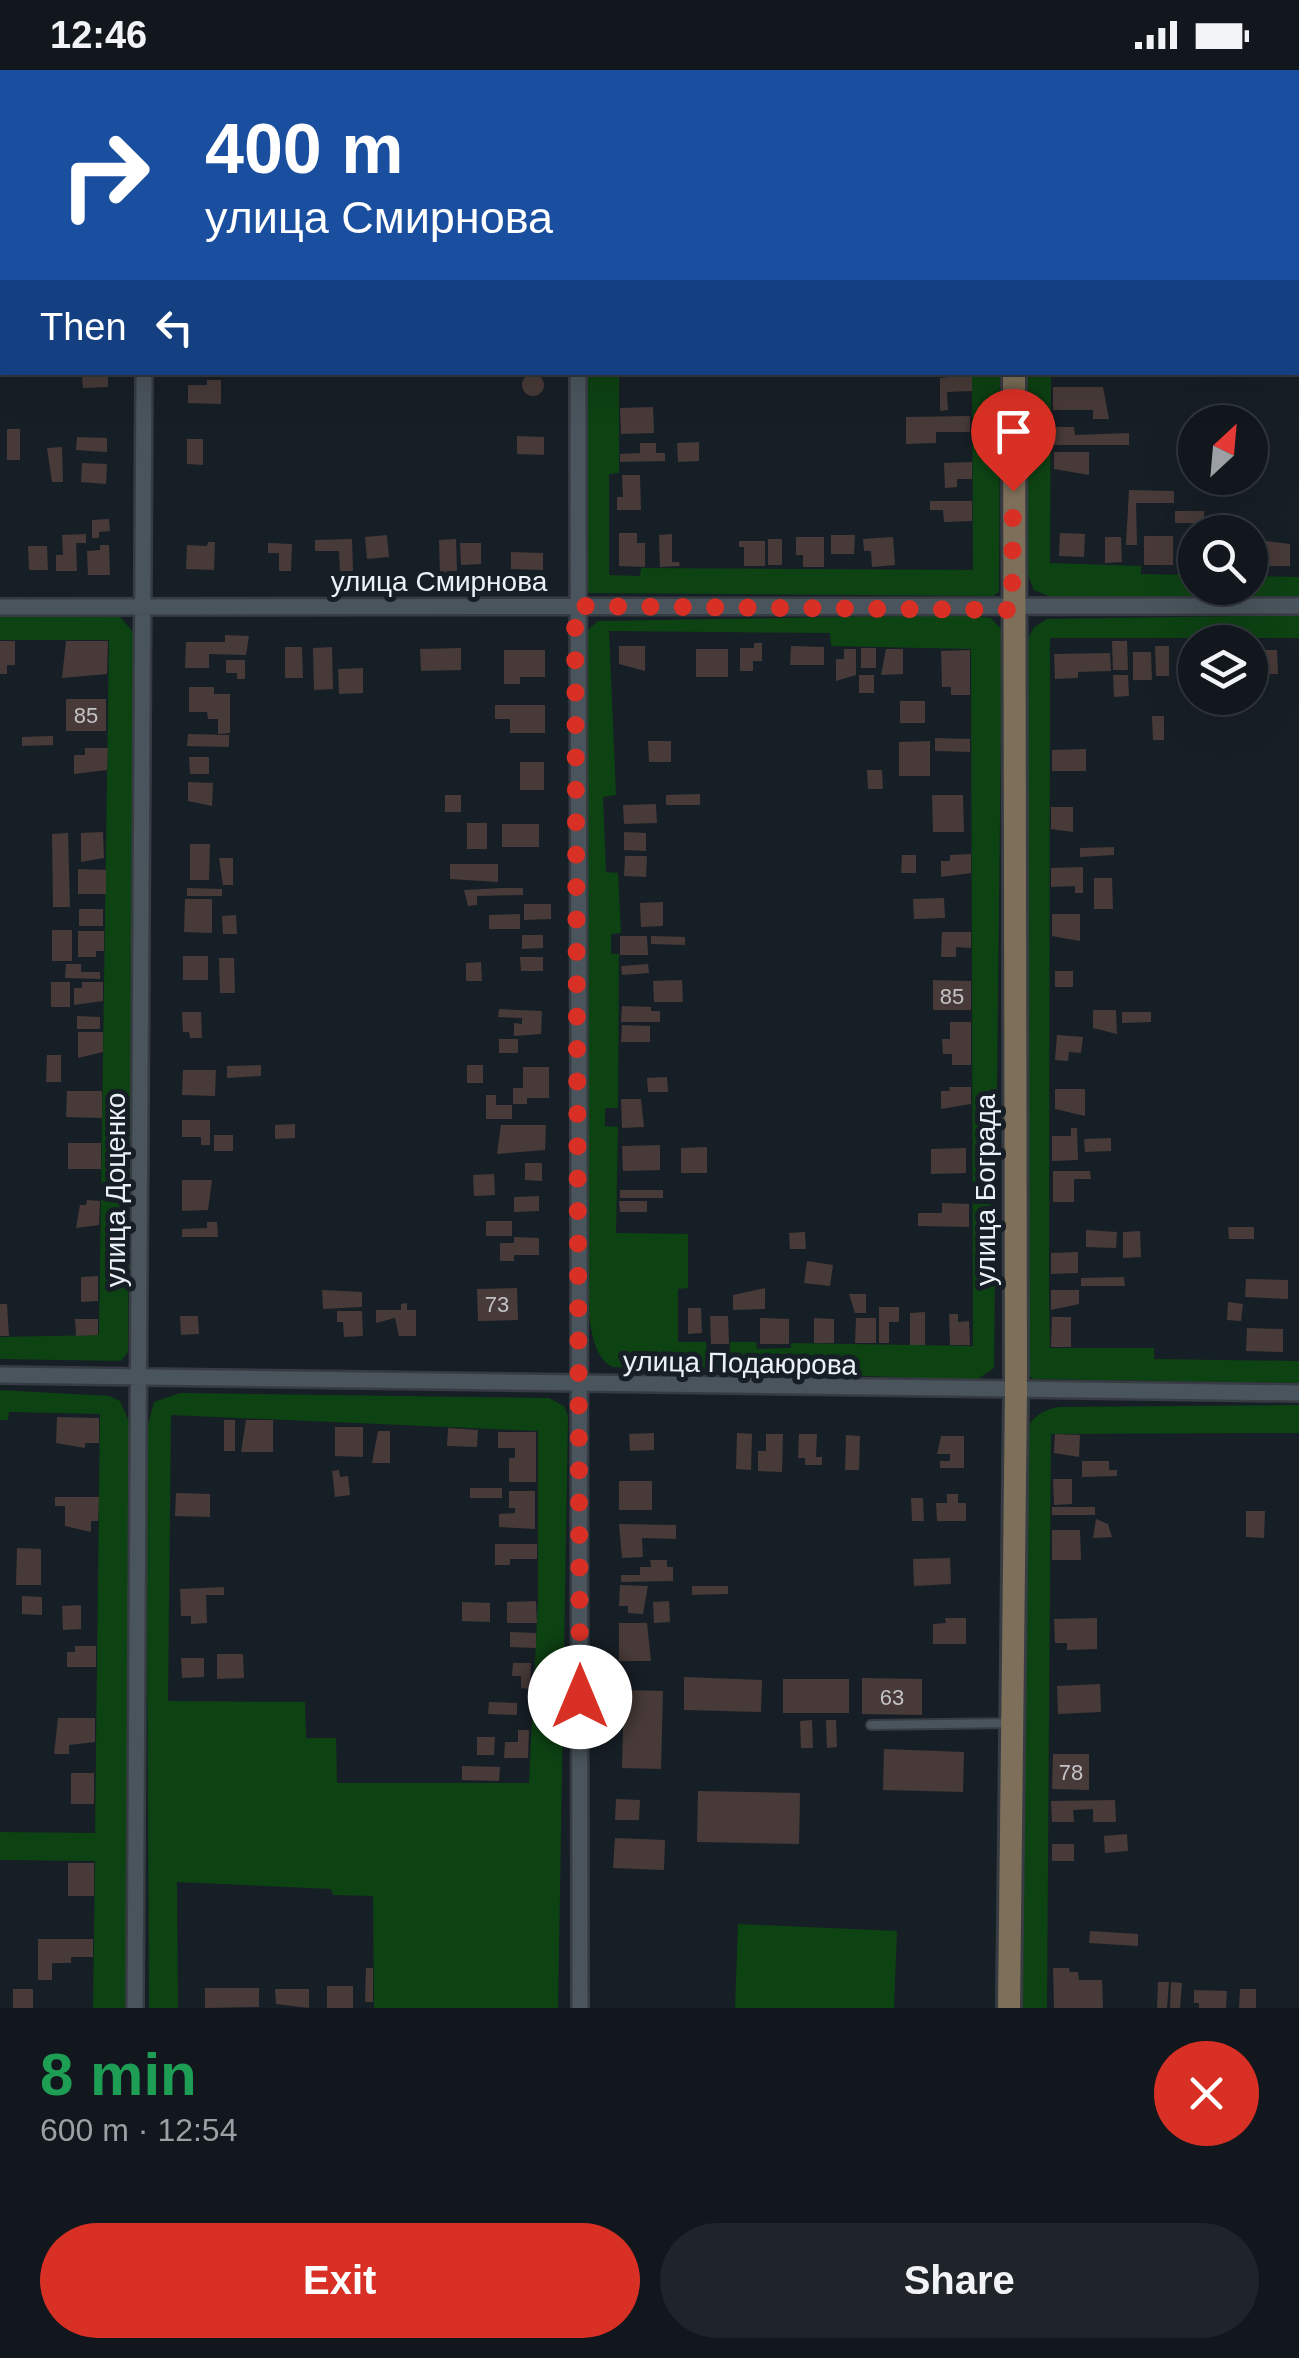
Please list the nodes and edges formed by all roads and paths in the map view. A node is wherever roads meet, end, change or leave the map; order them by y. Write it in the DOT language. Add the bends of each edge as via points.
graph roads {
  1 [pos="144,375"];
  2 [pos="578,375"];
  3 [pos="1014,375"];
  4 [pos="575,606"];
  5 [pos="1299,606"];
  6 [pos="0,607"];
  7 [pos="140,608"];
  8 [pos="1012,610"];
  9 [pos="0,1375"];
  10 [pos="140,1379"];
  11 [pos="580,1386"];
  12 [pos="1016,1391"];
  13 [pos="1299,1392"];
  14 [pos="1010,1723"];
  15 [pos="871,1725"];
  16 [pos="134,2008"];
  17 [pos="580,2008"];
  18 [pos="1009,2008"];
  1 -- 7 [label="street, улица Доценко"];
  2 -- 4 [label="street"];
  3 -- 8 [label="street, улица Бограда"];
  4 -- 7 [label="street, улица Смирнова"];
  4 -- 8 [label="street, улица Смирнова"];
  4 -- 11 [label="street"];
  5 -- 8 [label="street, улица Смирнова"];
  6 -- 7 [label="street, улица Смирнова"];
  7 -- 10 [label="street, улица Доценко"];
  8 -- 12 [label="street, улица Бограда"];
  9 -- 10 [label="street, улица Подаюрова"];
  10 -- 11 [label="street, улица Подаюрова"];
  10 -- 16 [label="street, улица Доценко"];
  11 -- 12 [label="street, улица Подаюрова"];
  11 -- 17 [label="street"];
  12 -- 13 [label="street, улица Подаюрова"];
  12 -- 14 [label="street, улица Бограда"];
  14 -- 15 [label="lane"];
  14 -- 18 [label="street, улица Бограда"];
}
